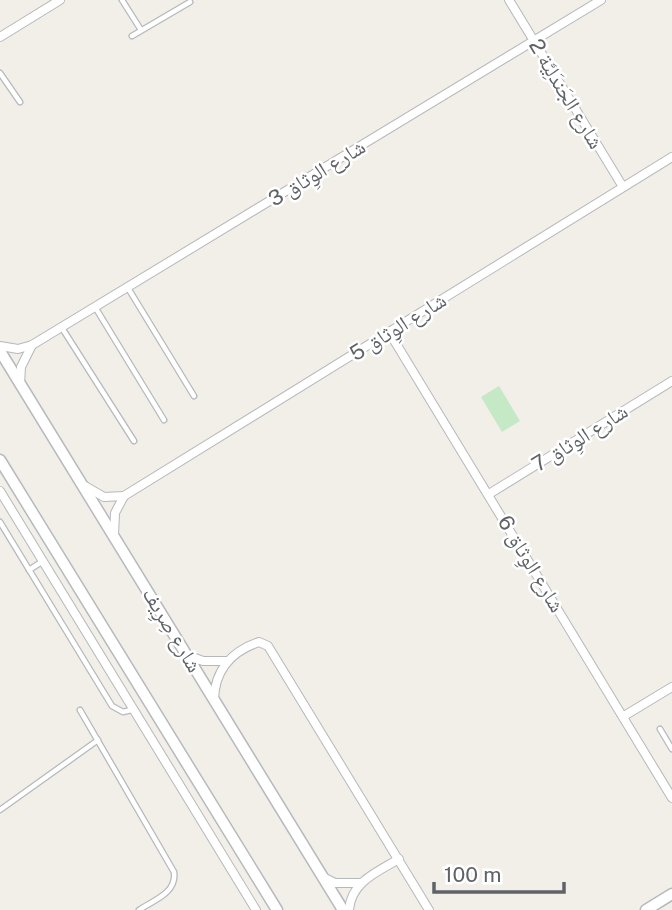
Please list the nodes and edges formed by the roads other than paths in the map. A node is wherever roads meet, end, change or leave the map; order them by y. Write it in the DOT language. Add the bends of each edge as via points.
graph roads {
  1 [pos="60,0"];
  2 [pos="122,0"];
  3 [pos="509,0"];
  4 [pos="601,0"];
  5 [pos="190,2"];
  6 [pos="141,30"];
  7 [pos="132,36"];
  8 [pos="0,37"];
  9 [pos="534,41"];
  10 [pos="0,73"];
  11 [pos="20,102"];
  12 [pos="672,157"];
  13 [pos="623,187"];
  14 [pos="128,287"];
  15 [pos="95,307"];
  16 [pos="62,327"];
  17 [pos="389,332"];
  18 [pos="32,345"];
  19 [pos="0,348"];
  20 [pos="672,381"];
  21 [pos="20,384"];
  22 [pos="194,396"];
  23 [pos="164,420"];
  24 [pos="134,441"];
  25 [pos="0,460"];
  26 [pos="85,486"];
  27 [pos="0,491"];
  28 [pos="489,494"];
  29 [pos="124,496"];
  30 [pos="0,522"];
  31 [pos="114,535"];
  32 [pos="44,561"];
  33 [pos="29,570"];
  34 [pos="187,655"];
  35 [pos="227,662"];
  36 [pos="672,687"];
  37 [pos="214,699"];
  38 [pos="135,709"];
  39 [pos="80,710"];
  40 [pos="624,716"];
  41 [pos="660,729"];
  42 [pos="98,740"];
  43 [pos="672,749"];
  44 [pos="671,794"];
  45 [pos="0,810"];
  46 [pos="399,859"];
  47 [pos="325,878"];
  48 [pos="360,883"];
  49 [pos="672,894"];
  50 [pos="139,910"];
  51 [pos="256,910"];
  52 [pos="277,910"];
  53 [pos="343,910"];
  54 [pos="349,910"];
  55 [pos="429,910"];
  56 [pos="646,910"];
  1 -- 8 [label="street"];
  2 -- 6 [label="lane"];
  3 -- 9 [label="street, شارع الجَندَلِيَّة 2"];
  4 -- 9 [label="street, شارع الوِثاق 3"];
  5 -- 6 [label="lane"];
  6 -- 7 [label="lane"];
  9 -- 13 [label="street, شارع الجَندَلِيَّة 2"];
  9 -- 14 [label="street, شارع الوِثاق 3"];
  10 -- 11 [label="lane"];
  12 -- 13 [label="street, شارع الوِثاق 5"];
  13 -- 17 [label="street, شارع الوِثاق 5"];
  14 -- 15 [label="street, شارع الوِثاق 3"];
  14 -- 22 [label="lane"];
  15 -- 16 [label="street, شارع الوِثاق 3"];
  15 -- 23 [label="lane"];
  16 -- 18 [label="street, شارع الوِثاق 3"];
  16 -- 24 [label="lane"];
  17 -- 28 [label="street, شارع الوِثاق 6"];
  17 -- 29 [label="street, شارع الوِثاق 5"];
  18 -- 19 [label="street, شارع الوِثاق 3"];
  18 -- 21 [label="street" via="23,359"];
  19 -- 21 [label="street, شارع صِرِيف"];
  20 -- 28 [label="street, شارع الوِثاق 7"];
  21 -- 26 [label="street, شارع صِرِيف"];
  25 -- 52 [label="street"];
  26 -- 29 [label="street" via="104,496"];
  26 -- 31 [label="street, شارع صِرِيف"];
  27 -- 32 [label="street"];
  28 -- 40 [label="street, شارع الوِثاق 6"];
  29 -- 31 [label="street" via="116,513"];
  30 -- 33 [label="lane"];
  31 -- 34 [label="street, شارع صِرِيف"];
  32 -- 33 [label="lane"];
  32 -- 38 [label="street"];
  33 -- 38 [label="lane" via="112,706 123,712"];
  34 -- 35 [label="street"];
  34 -- 37 [label="street, شارع صِرِيف"];
  35 -- 37 [label="street" via="218,673"];
  35 -- 46 [label="street" via="250,645 268,646"];
  36 -- 40 [label="street"];
  37 -- 47 [label="street, شارع صِرِيف"];
  38 -- 51 [label="street"];
  39 -- 42 [label="lane"];
  40 -- 44 [label="street, شارع الوِثاق 6"];
  41 -- 43 [label="lane"];
  42 -- 45 [label="lane"];
  42 -- 50 [label="lane" via="174,872 170,890"];
  46 -- 48 [label="street"];
  46 -- 55 [label="street"];
  47 -- 48 [label="street" via="335,883"];
  47 -- 53 [label="street, شارع صِرِيف"];
  48 -- 54 [label="street"];
  49 -- 56 [label="street"];
}
